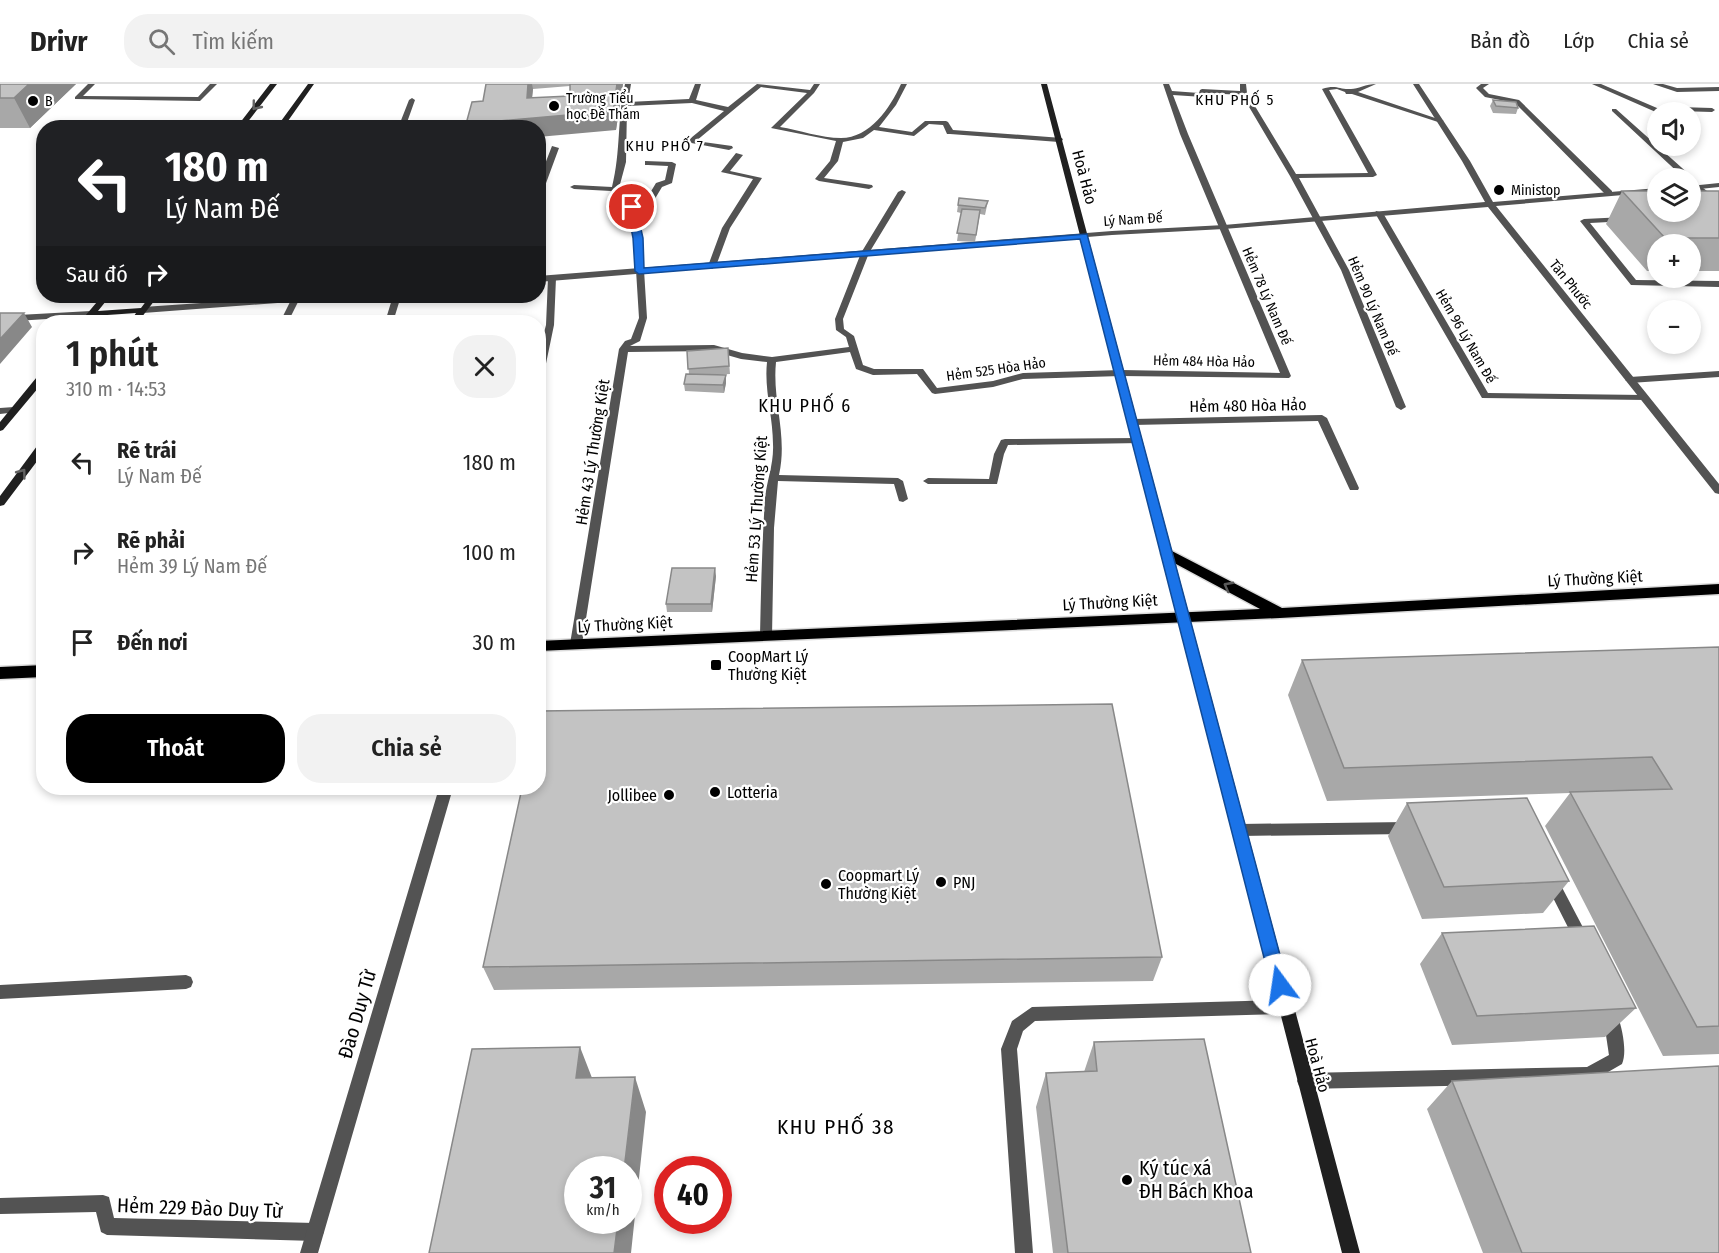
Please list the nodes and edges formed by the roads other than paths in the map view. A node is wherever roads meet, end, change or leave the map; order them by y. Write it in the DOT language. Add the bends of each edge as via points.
graph roads {
  1 [pos="92,84"];
  2 [pos="214,84"];
  3 [pos="274,84"];
  4 [pos="311,84"];
  5 [pos="628,84"];
  6 [pos="698,84"];
  7 [pos="817,84"];
  8 [pos="904,84"];
  9 [pos="1044,84"];
  10 [pos="1243,84"];
  11 [pos="1373,84"];
  12 [pos="1416,84"];
  13 [pos="1486,84"];
  14 [pos="1595,84"];
  15 [pos="1656,84"];
  16 [pos="1167,88"];
  17 [pos="1719,89"];
  18 [pos="1686,90"];
  19 [pos="812,92"];
  20 [pos="1350,92"];
  21 [pos="1244,93"];
  22 [pos="1695,97"];
  23 [pos="1330,98"];
  24 [pos="412,100"];
  25 [pos="692,101"];
  26 [pos="1703,103"];
  27 [pos="624,104"];
  28 [pos="1647,106"];
  29 [pos="730,110"];
  30 [pos="1614,110"];
  31 [pos="1701,110"];
  32 [pos="1712,110"];
  33 [pos="1719,116"];
  34 [pos="245,120"];
  35 [pos="285,120"];
  36 [pos="403,120"];
  37 [pos="1440,121"];
  38 [pos="873,128"];
  39 [pos="840,140"];
  40 [pos="1059,140"];
  41 [pos="555,148"];
  42 [pos="729,148"];
  43 [pos="739,154"];
  44 [pos="648,163"];
  45 [pos="1674,168"];
  46 [pos="546,172"];
  47 [pos="1294,176"];
  48 [pos="1701,184"];
  49 [pos="1719,185"];
  50 [pos="574,187"];
  51 [pos="868,187"];
  52 [pos="615,189"];
  53 [pos="1647,191"];
  54 [pos="1701,191"];
  55 [pos="902,192"];
  56 [pos="1609,193"];
  57 [pos="1490,204"];
  58 [pos="1719,204"];
  59 [pos="632,207"];
  60 [pos="1379,213"];
  61 [pos="1316,218"];
  62 [pos="1629,219"];
  63 [pos="1224,227"];
  64 [pos="1084,236"];
  65 [pos="865,253"];
  66 [pos="712,266"];
  67 [pos="639,271"];
  68 [pos="546,278"];
  69 [pos="552,278"];
  70 [pos="1719,284"];
  71 [pos="100,303"];
  72 [pos="148,303"];
  73 [pos="232,303"];
  74 [pos="143,310"];
  75 [pos="91,314"];
  76 [pos="73,315"];
  77 [pos="139,315"];
  78 [pos="36,317"];
  79 [pos="0,319"];
  80 [pos="546,343"];
  81 [pos="624,349"];
  82 [pos="854,349"];
  83 [pos="772,360"];
  84 [pos="1121,373"];
  85 [pos="1719,374"];
  86 [pos="1286,376"];
  87 [pos="1630,380"];
  88 [pos="36,384"];
  89 [pos="1644,398"];
  90 [pos="1401,407"];
  91 [pos="14,410"];
  92 [pos="0,411"];
  93 [pos="1133,422"];
  94 [pos="0,428"];
  95 [pos="1138,441"];
  96 [pos="36,455"];
  97 [pos="774,478"];
  98 [pos="928,481"];
  99 [pos="1353,488"];
  100 [pos="1719,491"];
  101 [pos="903,499"];
  102 [pos="0,503"];
  103 [pos="1168,554"];
  104 [pos="1719,589"];
  105 [pos="1280,613"];
  106 [pos="1185,617"];
  107 [pos="766,636"];
  108 [pos="576,644"];
  109 [pos="546,646"];
  110 [pos="36,671"];
  111 [pos="0,673"];
  112 [pos="444,795"];
  113 [pos="1427,828"];
  114 [pos="1240,830"];
  115 [pos="1542,863"];
  116 [pos="1589,952"];
  117 [pos="186,982"];
  118 [pos="0,992"];
  119 [pos="1604,995"];
  120 [pos="1285,1007"];
  121 [pos="1305,1081"];
  122 [pos="0,1206"];
  123 [pos="315,1232"];
  124 [pos="309,1253"];
  125 [pos="1024,1253"];
  126 [pos="1351,1253"];
  1 -- 2 [label="street" via="77,98 200,99"];
  3 -- 34 [label="street, one-way"];
  4 -- 35 [label="street"];
  5 -- 27 [label="street"];
  6 -- 25 [label="street"];
  7 -- 19 [label="street"];
  8 -- 38 [label="street"];
  9 -- 40 [label="street, Hoà Hảo"];
  10 -- 21 [label="street"];
  11 -- 20 [label="street"];
  12 -- 37 [label="street, Tân Phước"];
  13 -- 56 [label="street" via="1479,88 1487,96 1517,101"];
  14 -- 28 [label="street"];
  15 -- 18 [label="street"];
  16 -- 21 [label="street" via="1203,95 1202,91"];
  16 -- 63 [label="street, Hẻm 78 Lý Nam Đế"];
  17 -- 18 [label="street"];
  18 -- 22 [label="street"];
  19 -- 29 [label="street" via="760,86"];
  19 -- 39 [label="street" via="775,128"];
  20 -- 23 [label="street"];
  20 -- 23 [label="street" via="1337,87 1325,89"];
  20 -- 37 [label="street"];
  21 -- 47 [label="street, Hẻm 90 Lý Nam Đế"];
  23 -- 47 [label="street" via="1373,175"];
  24 -- 36 [label="street"];
  25 -- 27 [label="street"];
  25 -- 29 [label="street"];
  26 -- 32 [label="street"];
  27 -- 52 [label="street" via="622,162"];
  29 -- 42 [label="street" via="690,142"];
  30 -- 45 [label="street"];
  31 -- 32 [label="street"];
  32 -- 33 [label="street"];
  37 -- 57 [label="street, Tân Phước"];
  38 -- 39 [label="street" via="862,136"];
  38 -- 40 [label="street" via="914,134 927,123 946,123 950,132"];
  39 -- 51 [label="street" via="834,161 819,179"];
  40 -- 64 [label="street, Hoà Hảo"];
  41 -- 46 [label="street"];
  43 -- 66 [label="street" via="724,172 758,178 726,228"];
  44 -- 59 [label="street" via="672,164 669,181 659,185 646,205"];
  47 -- 61 [label="street, Hẻm 90 Lý Nam Đế"];
  48 -- 49 [label="street"];
  50 -- 52 [label="street"];
  52 -- 59 [label="street" via="611,205"];
  53 -- 56 [label="street, Lý Nam Đế"];
  54 -- 58 [label="street"];
  55 -- 65 [label="street"];
  56 -- 57 [label="street, Lý Nam Đế"];
  57 -- 60 [label="street, Lý Nam Đế"];
  57 -- 87 [label="street, Tân Phước"];
  59 -- 67 [label="street, Hẻm 43 Lý Thường Kiệt"];
  60 -- 61 [label="street, Lý Nam Đế"];
  60 -- 89 [label="street, Hẻm 96 Lý Nam Đế" via="1485,396"];
  61 -- 63 [label="street, Lý Nam Đế"];
  61 -- 90 [label="street, Hẻm 90 Lý Nam Đế" via="1345,270"];
  62 -- 70 [label="street" via="1584,221 1634,283"];
  63 -- 64 [label="street, Lý Nam Đế"];
  63 -- 86 [label="street, Hẻm 78 Lý Nam Đế"];
  64 -- 65 [label="street, Lý Nam Đế"];
  64 -- 84 [label="street, Hoà Hảo"];
  65 -- 66 [label="street, Lý Nam Đế"];
  65 -- 82 [label="street" via="839,319 840,330 850,336"];
  66 -- 67 [label="street, Lý Nam Đế"];
  67 -- 69 [label="street, Lý Nam Đế"];
  67 -- 81 [label="street, Hẻm 43 Lý Thường Kiệt" via="643,318 635,341"];
  68 -- 69 [label="street, Lý Nam Đế"];
  69 -- 80 [label="street"];
  71 -- 75 [label="street"];
  72 -- 74 [label="street"];
  73 -- 74 [label="street"];
  74 -- 75 [label="street"];
  74 -- 77 [label="street"];
  75 -- 76 [label="street"];
  78 -- 79 [label="street"];
  81 -- 83 [label="street" via="714,348"];
  81 -- 108 [label="street, Hẻm 43 Lý Thường Kiệt"];
  82 -- 83 [label="street"];
  82 -- 84 [label="street, Hẻm 525 Hòa Hảo" via="859,367 873,372 920,370 935,391 1023,376"];
  83 -- 97 [label="street, Hẻm 53 Lý Thường Kiệt" via="769,374 778,422"];
  84 -- 86 [label="street, Hẻm 484 Hòa Hảo"];
  84 -- 93 [label="street, Hoà Hảo"];
  85 -- 87 [label="street"];
  87 -- 89 [label="street, Tân Phước"];
  88 -- 91 [label="street"];
  89 -- 100 [label="street, Tân Phước"];
  91 -- 92 [label="street"];
  91 -- 94 [label="street"];
  93 -- 95 [label="street, Hoà Hảo"];
  93 -- 99 [label="street, Hẻm 480 Hòa Hảo" via="1322,418"];
  95 -- 98 [label="street" via="1005,442 993,482"];
  95 -- 103 [label="street, Hoà Hảo"];
  102 -- 96 [label="street, one-way"];
  97 -- 101 [label="street" via="898,481"];
  97 -- 107 [label="street, Hẻm 53 Lý Thường Kiệt"];
  105 -- 103 [label="main road, one-way"];
  103 -- 106 [label="street, Hoà Hảo"];
  104 -- 105 [label="main road, Lý Thường Kiệt"];
  105 -- 106 [label="main road, Lý Thường Kiệt"];
  106 -- 107 [label="main road, Lý Thường Kiệt"];
  106 -- 114 [label="street, Hoà Hảo"];
  107 -- 108 [label="main road, Lý Thường Kiệt"];
  108 -- 109 [label="main road, Lý Thường Kiệt"];
  110 -- 111 [label="main road"];
  112 -- 123 [label="street, Đào Duy Từ"];
  113 -- 114 [label="street"];
  114 -- 120 [label="street, Hoà Hảo"];
  115 -- 116 [label="street"];
  117 -- 118 [label="street"];
  119 -- 121 [label="street" via="1614,1028 1617,1059 1589,1075"];
  120 -- 121 [label="street, Hoà Hảo"];
  120 -- 125 [label="street" via="1032,1014 1017,1026 1010,1049"];
  121 -- 126 [label="street, Hoà Hảo"];
  122 -- 123 [label="street, Hẻm 229 Đào Duy Từ" via="103,1203 107,1226"];
  123 -- 124 [label="street, Đào Duy Từ"];
}
